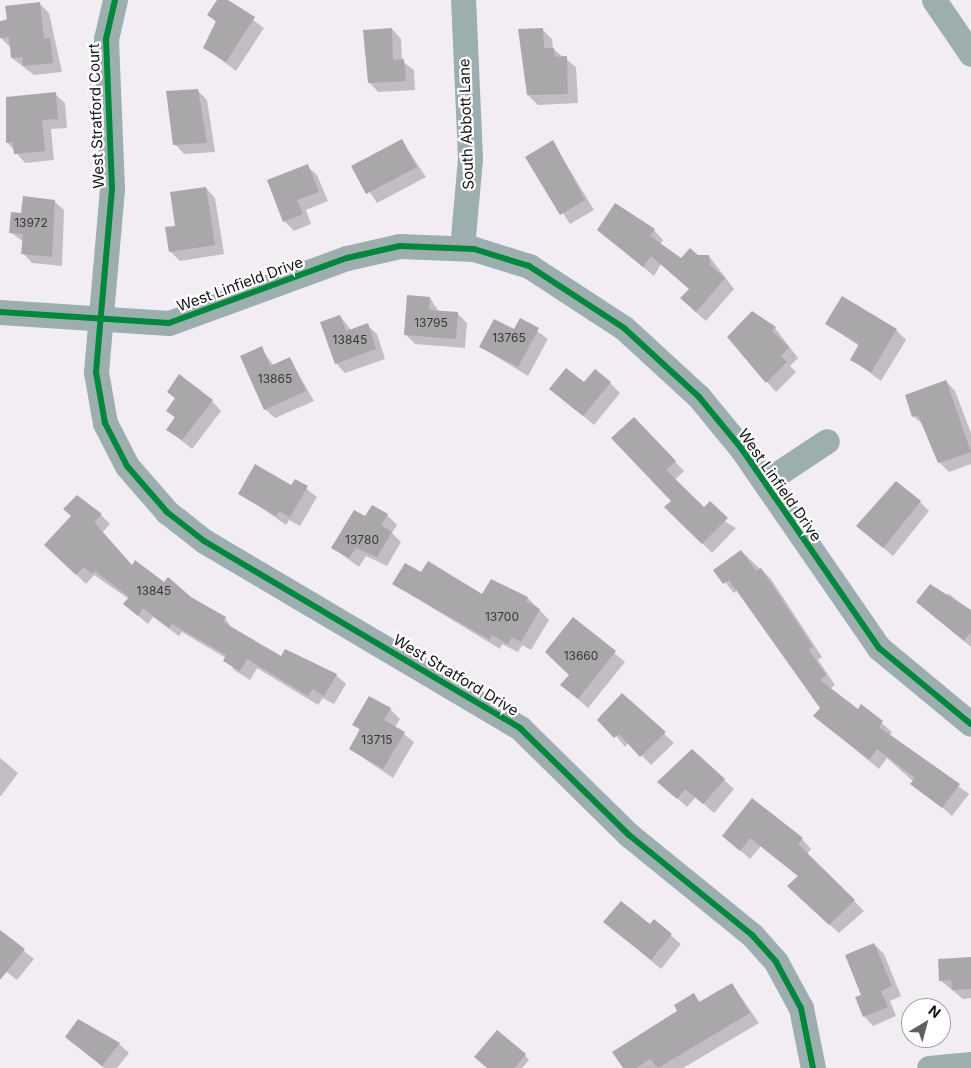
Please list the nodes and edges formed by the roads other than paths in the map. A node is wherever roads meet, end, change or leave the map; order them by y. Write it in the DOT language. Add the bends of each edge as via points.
graph roads {
  1 [pos="114,0"];
  2 [pos="463,0"];
  3 [pos="934,0"];
  4 [pos="971,54"];
  5 [pos="462,248"];
  6 [pos="0,312"];
  7 [pos="99,321"];
  8 [pos="828,441"];
  9 [pos="765,482"];
  10 [pos="971,724"];
  11 [pos="971,1064"];
  12 [pos="813,1068"];
  13 [pos="930,1068"];
  1 -- 7 [label="street, West Stratford Court" via="106,38 112,189"];
  2 -- 5 [label="street, South Abbott Lane" via="470,167"];
  3 -- 4 [label="street"];
  5 -- 7 [label="street, West Linfield Drive" via="400,246 367,252 169,323"];
  5 -- 9 [label="street, West Linfield Drive" via="529,266 624,328 699,397"];
  6 -- 7 [label="street, West Linfield Drive"];
  7 -- 12 [label="street, West Stratford Drive" via="96,372 105,423 127,466 147,492 204,541 520,728 629,835 752,935 776,962 801,1008"];
  8 -- 9 [label="street"];
  9 -- 10 [label="street, West Linfield Drive" via="879,648"];
  11 -- 13 [label="street"];
}
